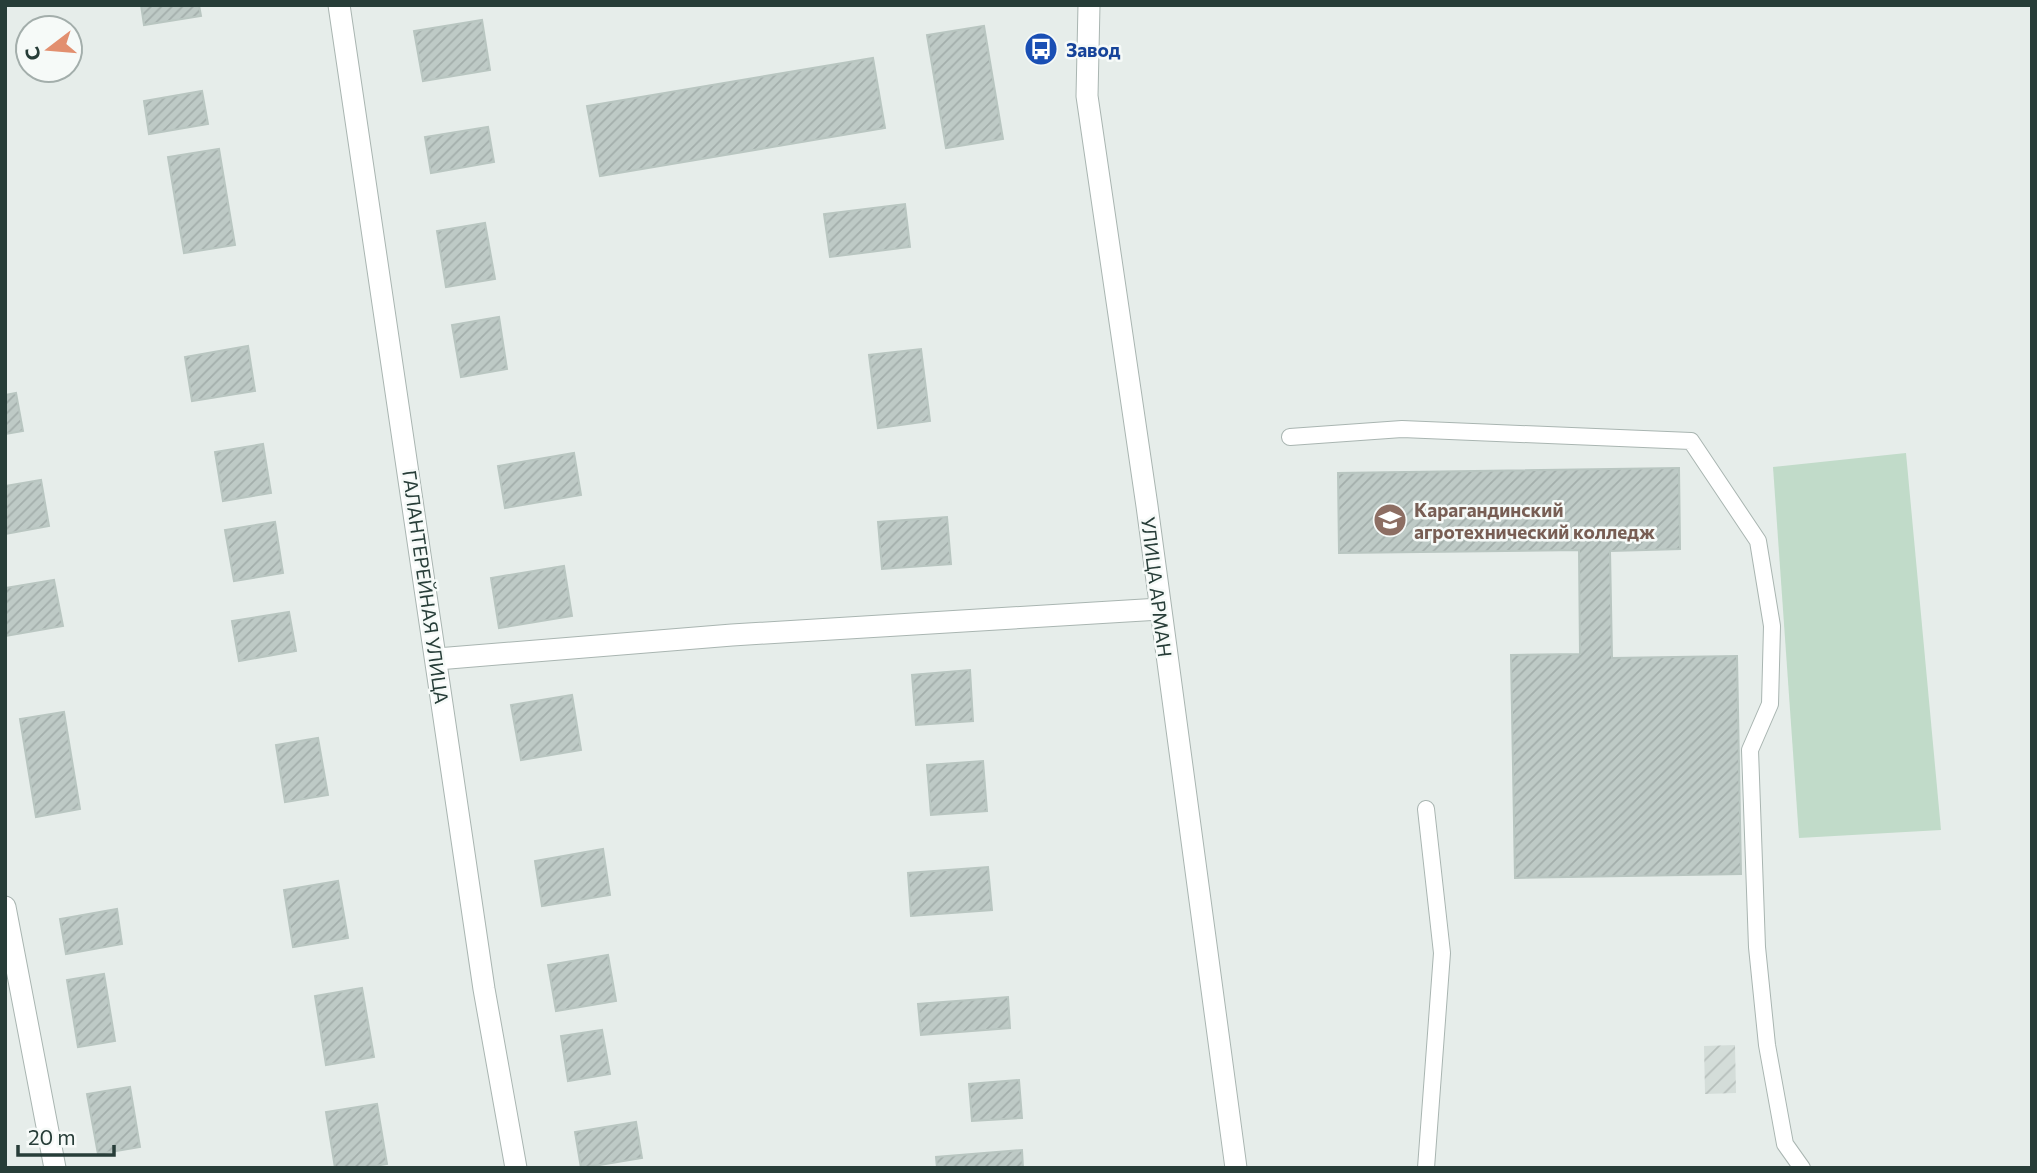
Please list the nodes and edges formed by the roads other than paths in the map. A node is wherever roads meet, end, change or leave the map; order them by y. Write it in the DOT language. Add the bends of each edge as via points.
graph roads {
  1 [pos="339,5"];
  2 [pos="1089,5"];
  3 [pos="1290,437"];
  4 [pos="1160,609"];
  5 [pos="437,659"];
  6 [pos="1426,809"];
  7 [pos="5,907"];
  8 [pos="55,1168"];
  9 [pos="516,1168"];
  10 [pos="1236,1168"];
  11 [pos="1426,1168"];
  12 [pos="1802,1168"];
  1 -- 5 [label="street, ГАЛАНТЕРЕЙНАЯ УЛИЦА"];
  2 -- 4 [label="street, УЛИЦА АРМАН" via="1087,96"];
  3 -- 12 [label="lane" via="1402,429 1691,441 1758,541 1772,626 1770,704 1750,750 1756,947 1785,1144"];
  4 -- 5 [label="street" via="732,635"];
  4 -- 10 [label="street, УЛИЦА АРМАН"];
  5 -- 9 [label="street, ГАЛАНТЕРЕЙНАЯ УЛИЦА" via="484,989"];
  6 -- 11 [label="lane" via="1442,953"];
  7 -- 8 [label="street"];
}
